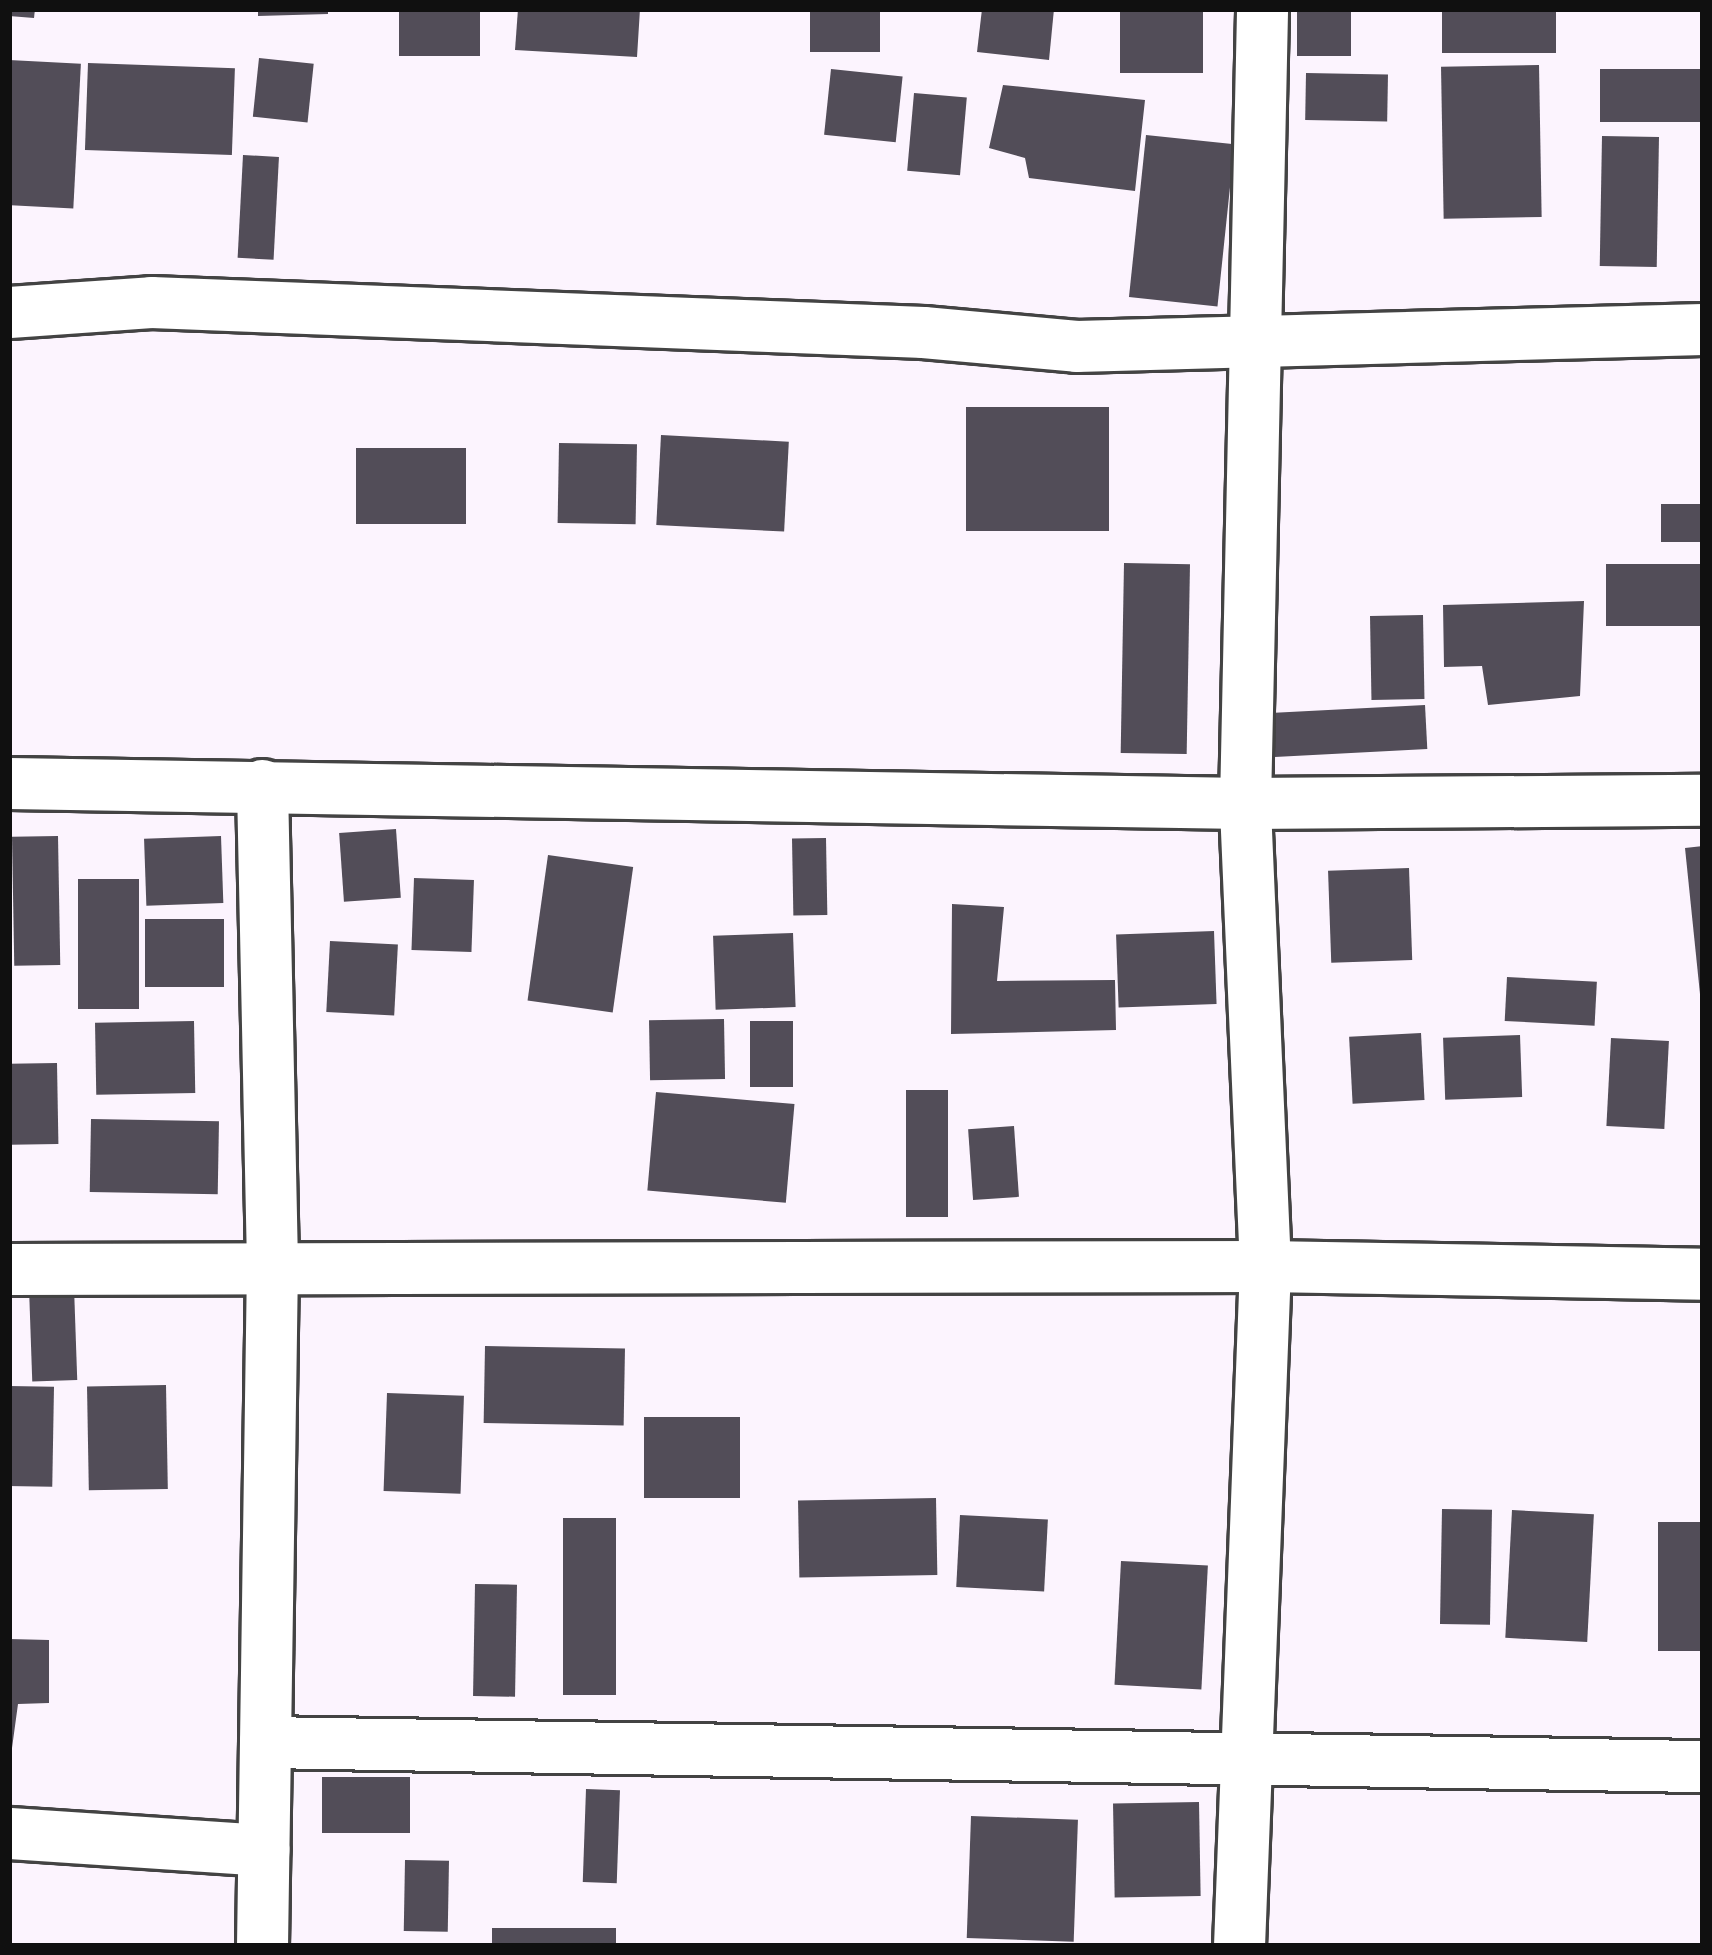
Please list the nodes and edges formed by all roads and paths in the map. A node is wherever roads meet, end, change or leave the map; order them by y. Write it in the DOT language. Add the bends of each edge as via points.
graph roads {
  1 [pos="1262,9"];
  2 [pos="9,312"];
  3 [pos="1703,329"];
  4 [pos="1256,337"];
  5 [pos="9,783"];
  6 [pos="262,785"];
  7 [pos="1703,800"];
  8 [pos="1245,803"];
  9 [pos="272,1264"];
  10 [pos="1265,1266"];
  11 [pos="9,1269"];
  12 [pos="1703,1274"];
  13 [pos="265,1742"];
  14 [pos="1245,1756"];
  15 [pos="1703,1766"];
  16 [pos="9,1833"];
  17 [pos="263,1850"];
  18 [pos="262,1946"];
  19 [pos="1239,1946"];
  1 -- 4 [label="street"];
  2 -- 4 [label="street" via="151,302 922,332 1076,346"];
  3 -- 4 [label="street"];
  4 -- 8 [label="street"];
  5 -- 6 [label="street"];
  6 -- 8 [label="street"];
  6 -- 9 [label="street"];
  7 -- 8 [label="street"];
  8 -- 10 [label="street"];
  9 -- 10 [label="street"];
  9 -- 11 [label="street"];
  9 -- 13 [label="street"];
  10 -- 12 [label="street"];
  10 -- 14 [label="street"];
  13 -- 14 [label="street"];
  13 -- 17 [label="street"];
  14 -- 15 [label="street"];
  14 -- 19 [label="street"];
  16 -- 17 [label="street"];
  17 -- 18 [label="street"];
}
